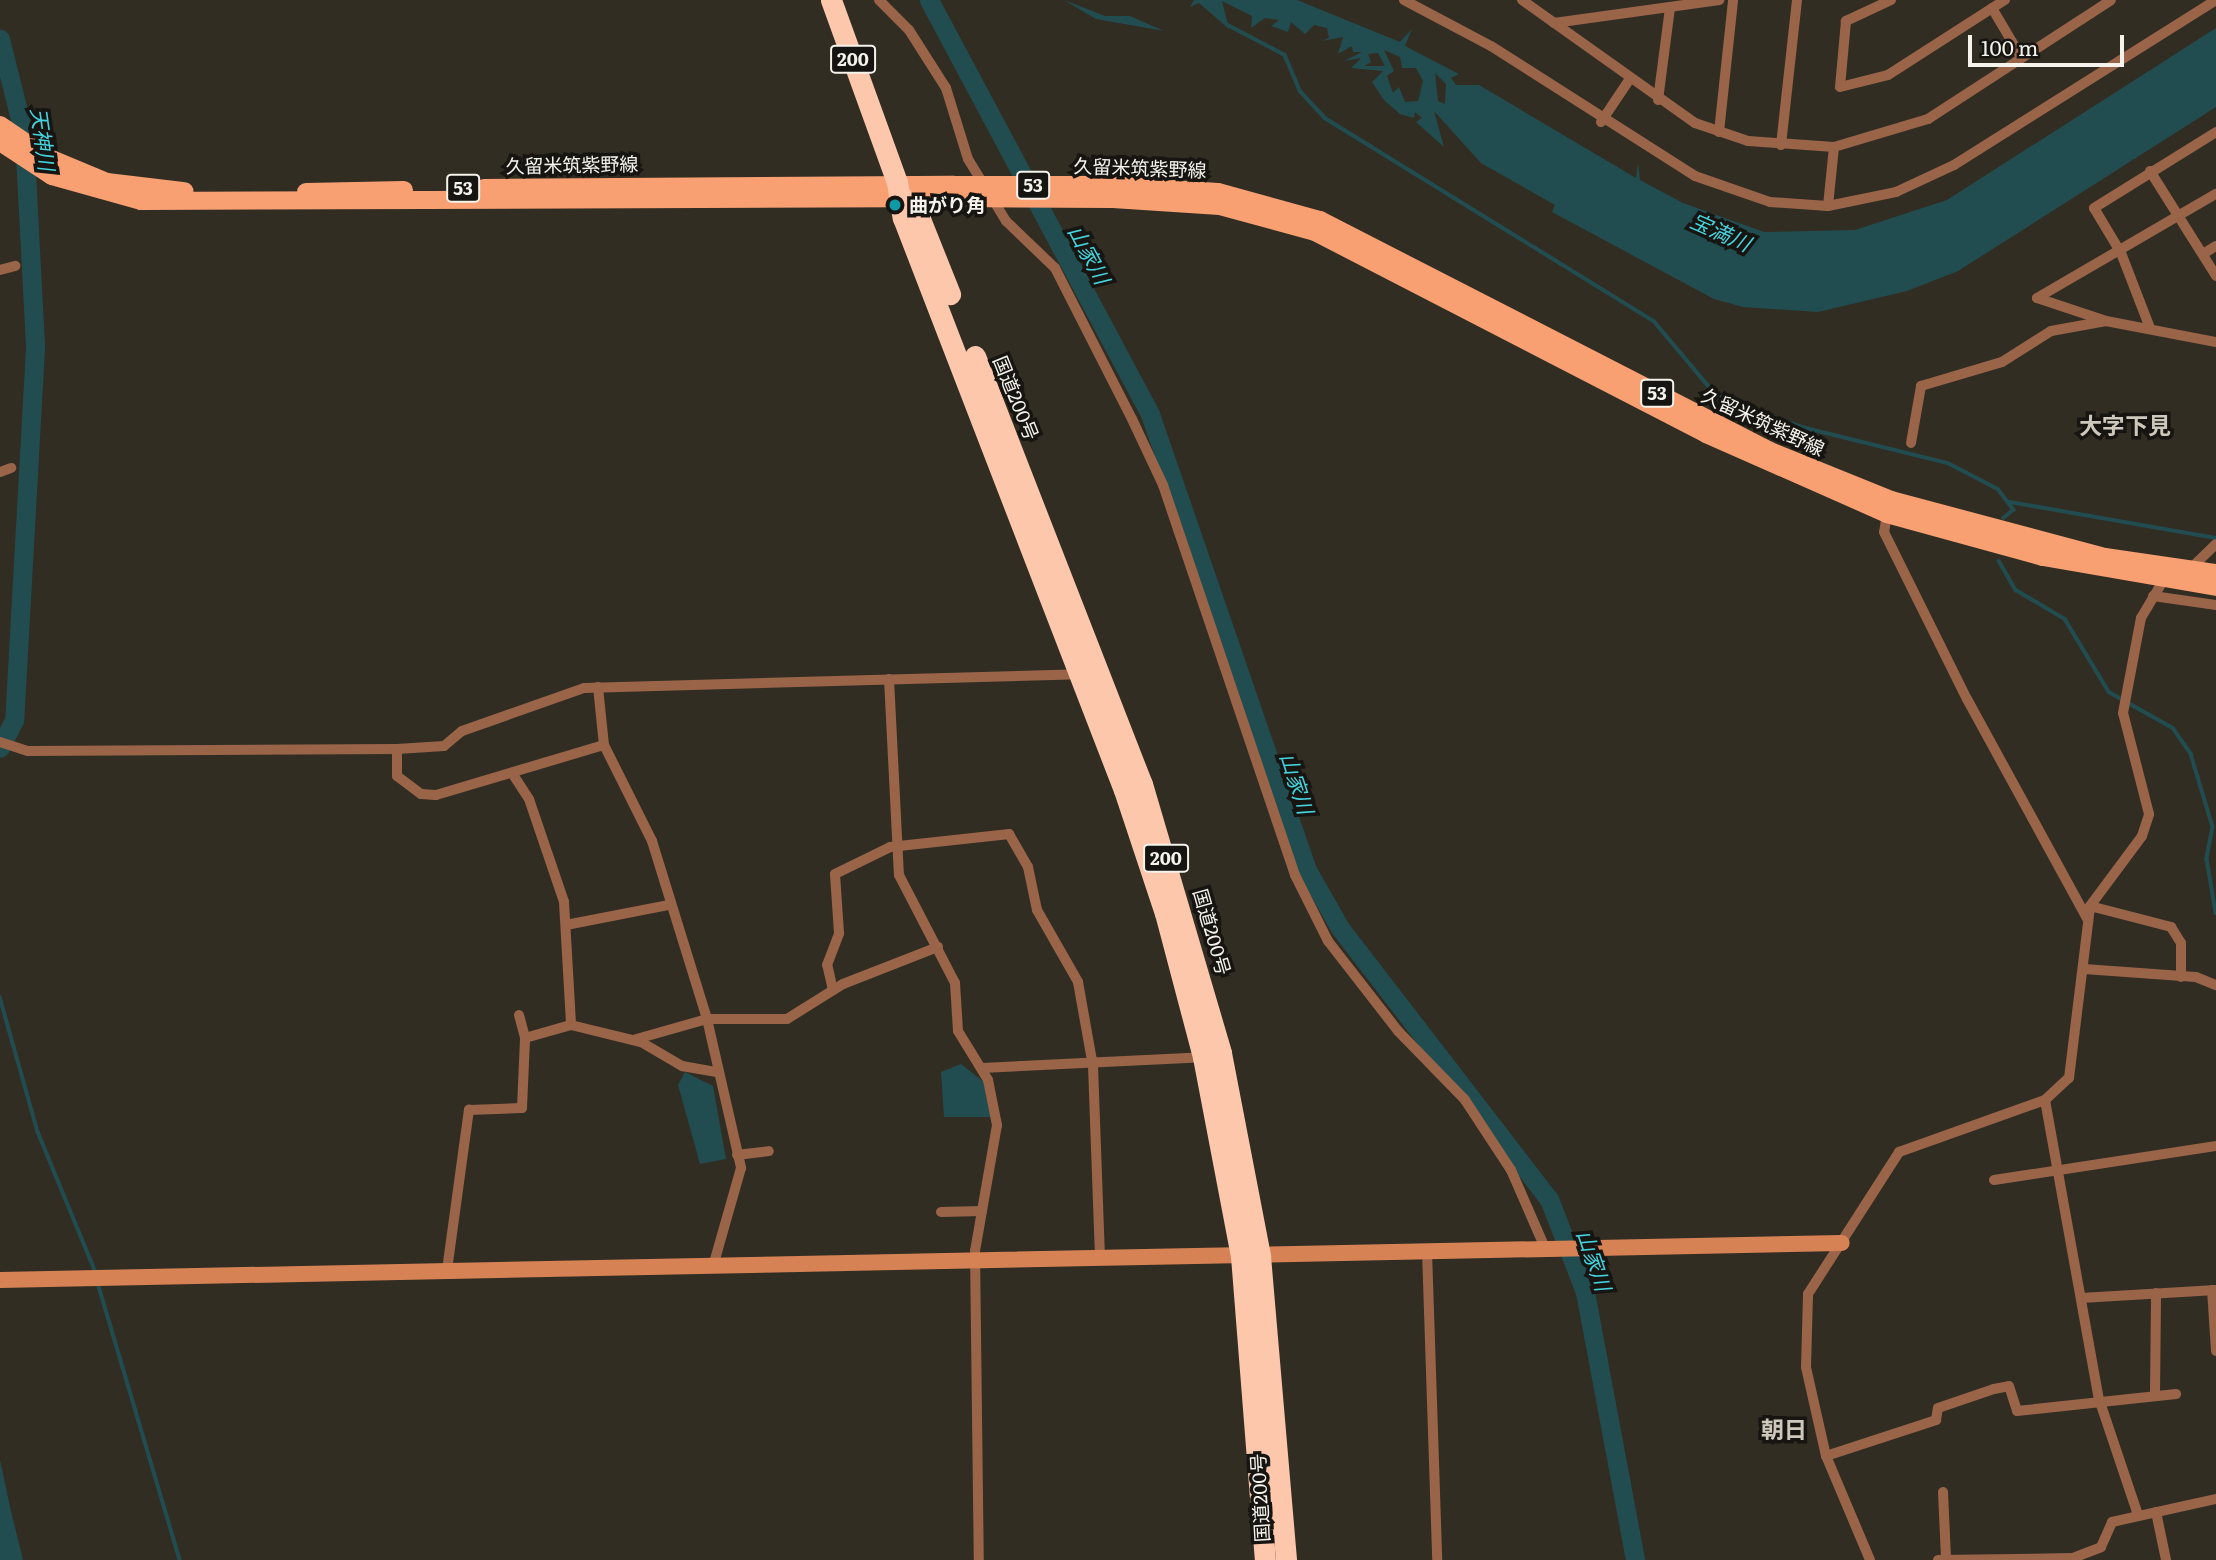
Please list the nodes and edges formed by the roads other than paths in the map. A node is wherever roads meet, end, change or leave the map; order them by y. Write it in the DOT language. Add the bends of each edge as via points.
graph roads {
  1 [pos="831,0"];
  2 [pos="879,0"];
  3 [pos="1404,0"];
  4 [pos="1522,0"];
  5 [pos="1720,0"];
  6 [pos="1733,0"];
  7 [pos="1797,0"];
  8 [pos="1891,0"];
  9 [pos="2005,0"];
  10 [pos="2111,0"];
  11 [pos="2211,1"];
  12 [pos="1427,6"];
  13 [pos="1670,8"];
  14 [pos="1992,8"];
  15 [pos="1554,23"];
  16 [pos="2021,57"];
  17 [pos="1629,80"];
  18 [pos="1658,100"];
  19 [pos="1601,122"];
  20 [pos="0,125"];
  21 [pos="1719,132"];
  22 [pos="2216,132"];
  23 [pos="0,142"];
  24 [pos="1781,145"];
  25 [pos="1834,147"];
  26 [pos="38,160"];
  27 [pos="2150,171"];
  28 [pos="899,189"];
  29 [pos="1113,192"];
  30 [pos="2216,194"];
  31 [pos="1828,206"];
  32 [pos="2177,219"];
  33 [pos="2216,246"];
  34 [pos="2121,254"];
  35 [pos="2203,254"];
  36 [pos="15,266"];
  37 [pos="0,270"];
  38 [pos="2216,276"];
  39 [pos="2106,321"];
  40 [pos="2150,328"];
  41 [pos="2216,342"];
  42 [pos="1912,443"];
  43 [pos="1887,514"];
  44 [pos="2214,548"];
  45 [pos="2189,570"];
  46 [pos="2216,573"];
  47 [pos="2216,587"];
  48 [pos="2158,588"];
  49 [pos="2216,605"];
  50 [pos="1080,674"];
  51 [pos="889,679"];
  52 [pos="598,687"];
  53 [pos="0,742"];
  54 [pos="604,744"];
  55 [pos="397,750"];
  56 [pos="514,776"];
  57 [pos="896,846"];
  58 [pos="669,905"];
  59 [pos="2090,905"];
  60 [pos="2088,920"];
  61 [pos="566,925"];
  62 [pos="938,947"];
  63 [pos="2084,969"];
  64 [pos="2181,977"];
  65 [pos="2216,985"];
  66 [pos="833,990"];
  67 [pos="519,1015"];
  68 [pos="706,1019"];
  69 [pos="571,1025"];
  70 [pos="525,1038"];
  71 [pos="633,1040"];
  72 [pos="1203,1057"];
  73 [pos="1093,1066"];
  74 [pos="982,1068"];
  75 [pos="715,1072"];
  76 [pos="2045,1100"];
  77 [pos="2216,1146"];
  78 [pos="769,1151"];
  79 [pos="737,1155"];
  80 [pos="2059,1170"];
  81 [pos="1994,1180"];
  82 [pos="982,1211"];
  83 [pos="941,1212"];
  84 [pos="1842,1244"];
  85 [pos="1545,1248"];
  86 [pos="1427,1251"];
  87 [pos="1251,1256"];
  88 [pos="1100,1259"];
  89 [pos="975,1261"];
  90 [pos="713,1266"];
  91 [pos="447,1270"];
  92 [pos="0,1280"];
  93 [pos="2214,1290"];
  94 [pos="2156,1293"];
  95 [pos="2081,1298"];
  96 [pos="2216,1351"];
  97 [pos="2155,1394"];
  98 [pos="2176,1394"];
  99 [pos="2099,1399"];
  100 [pos="1826,1457"];
  101 [pos="1943,1492"];
  102 [pos="2216,1499"];
  103 [pos="2156,1512"];
  104 [pos="2138,1516"];
  105 [pos="1866,1559"];
  106 [pos="1942,1559"];
  107 [pos="979,1560"];
  108 [pos="1265,1560"];
  109 [pos="1286,1560"];
  110 [pos="1437,1560"];
  111 [pos="2166,1560"];
  1 -- 28 [label="highway, 国道200号 / 200"];
  2 -- 85 [label="street" via="909,30 946,88 968,159 1006,221 1055,268 1132,419 1163,485 1295,875 1328,941 1398,1031 1465,1100 1511,1170"];
  3 -- 12 [label="street"];
  4 -- 15 [label="street"];
  5 -- 13 [label="street"];
  6 -- 21 [label="street"];
  7 -- 24 [label="street"];
  8 -- 14 [label="street" via="1846,21 1840,87 1888,75"];
  9 -- 14 [label="street"];
  10 -- 16 [label="street"];
  11 -- 31 [label="street" via="1954,165 1896,192"];
  12 -- 19 [label="street"];
  13 -- 15 [label="street"];
  13 -- 18 [label="street"];
  14 -- 16 [label="street"];
  15 -- 17 [label="street"];
  16 -- 25 [label="street" via="1928,119"];
  17 -- 18 [label="street"];
  17 -- 19 [label="street"];
  18 -- 21 [label="street"];
  19 -- 31 [label="street" via="1728,191"];
  20 -- 26 [label="main road, 久留米筑紫野線 / 53"];
  21 -- 24 [label="street"];
  22 -- 27 [label="street"];
  23 -- 26 [label="main road, 久留米筑紫野線 / 53"];
  24 -- 25 [label="street"];
  25 -- 31 [label="street"];
  26 -- 28 [label="main road, 久留米筑紫野線 / 53" via="141,201 216,205"];
  27 -- 32 [label="street"];
  27 -- 34 [label="street" via="2094,208"];
  28 -- 29 [label="main road, 久留米筑紫野線 / 53, bridge"];
  28 -- 50 [label="highway, 国道200号 / 200" via="903,218"];
  28 -- 87 [label="highway, 国道200号 / 200" via="920,219 1142,784 1221,1053"];
  29 -- 43 [label="main road, 久留米筑紫野線 / 53" via="1220,206 1315,232 1706,434"];
  29 -- 45 [label="main road, 久留米筑紫野線 / 53" via="1218,192 1320,220 1759,445 1850,485 1959,522"];
  30 -- 32 [label="street"];
  32 -- 34 [label="street"];
  32 -- 35 [label="street"];
  33 -- 35 [label="street"];
  34 -- 39 [label="street" via="2037,298"];
  34 -- 40 [label="street"];
  35 -- 38 [label="street"];
  36 -- 37 [label="street"];
  39 -- 40 [label="street"];
  39 -- 42 [label="street" via="2051,331 2002,362 1921,386"];
  40 -- 41 [label="street"];
  43 -- 48 [label="main road, 久留米筑紫野線 / 53"];
  43 -- 60 [label="street" via="1884,532 1955,676"];
  44 -- 45 [label="street"];
  45 -- 46 [label="main road, 久留米筑紫野線 / 53"];
  47 -- 48 [label="main road, 久留米筑紫野線 / 53"];
  48 -- 49 [label="street"];
  48 -- 59 [label="street" via="2141,618 2123,713 2149,814 2142,836"];
  50 -- 51 [label="street"];
  50 -- 72 [label="highway, 国道200号 / 200" via="1165,913"];
  51 -- 52 [label="street"];
  51 -- 57 [label="street"];
  52 -- 54 [label="street"];
  52 -- 55 [label="street" via="553,695 462,731 444,746"];
  53 -- 55 [label="street" via="20,747"];
  54 -- 56 [label="street"];
  54 -- 58 [label="street" via="652,841"];
  55 -- 56 [label="street" via="397,776 421,794"];
  56 -- 61 [label="street" via="557,873"];
  57 -- 62 [label="street" via="899,875"];
  57 -- 66 [label="street" via="835,874 839,933 827,965"];
  57 -- 73 [label="street" via="1009,834 1028,867 1037,910 1078,982"];
  58 -- 61 [label="street"];
  58 -- 68 [label="street"];
  59 -- 60 [label="street"];
  59 -- 64 [label="street" via="2171,927 2181,943"];
  60 -- 63 [label="street"];
  61 -- 69 [label="street"];
  62 -- 66 [label="street"];
  62 -- 74 [label="street" via="955,983 965,1050"];
  63 -- 64 [label="street"];
  63 -- 76 [label="street" via="2077,1052 2069,1078"];
  64 -- 65 [label="street"];
  66 -- 68 [label="street" via="787,1019"];
  67 -- 70 [label="street"];
  68 -- 71 [label="street"];
  68 -- 75 [label="street"];
  69 -- 70 [label="street"];
  69 -- 71 [label="street"];
  70 -- 91 [label="street" via="522,1108 469,1110"];
  71 -- 75 [label="street" via="682,1066"];
  72 -- 73 [label="street"];
  72 -- 87 [label="highway, 国道200号 / 200"];
  73 -- 74 [label="street" via="1005,1062"];
  73 -- 88 [label="street"];
  74 -- 82 [label="street" via="997,1125"];
  75 -- 79 [label="street"];
  76 -- 80 [label="street"];
  76 -- 84 [label="street" via="1910,1143 1888,1164"];
  77 -- 80 [label="street"];
  78 -- 79 [label="street"];
  79 -- 90 [label="street" via="741,1168"];
  80 -- 81 [label="street"];
  80 -- 95 [label="street"];
  82 -- 83 [label="street"];
  82 -- 89 [label="street"];
  84 -- 85 [label="street"];
  84 -- 100 [label="street" via="1808,1294 1802,1322"];
  85 -- 86 [label="street"];
  86 -- 87 [label="street"];
  86 -- 110 [label="street"];
  87 -- 88 [label="street"];
  87 -- 108 [label="highway, 国道200号 / 200"];
  87 -- 109 [label="highway, 国道200号 / 200"];
  88 -- 89 [label="street"];
  89 -- 90 [label="street"];
  89 -- 107 [label="street"];
  90 -- 91 [label="street"];
  91 -- 92 [label="street"];
  93 -- 94 [label="street"];
  93 -- 96 [label="street"];
  94 -- 95 [label="street"];
  94 -- 97 [label="street"];
  95 -- 99 [label="street"];
  97 -- 98 [label="street"];
  97 -- 99 [label="street"];
  99 -- 100 [label="street" via="2017,1411 2009,1386 1994,1389 1938,1408 1936,1420"];
  99 -- 104 [label="street"];
  100 -- 105 [label="street"];
  101 -- 106 [label="street"];
  102 -- 103 [label="street"];
  103 -- 104 [label="street"];
  103 -- 111 [label="street"];
  104 -- 106 [label="street" via="2112,1522 2101,1547 2073,1558"];
}
